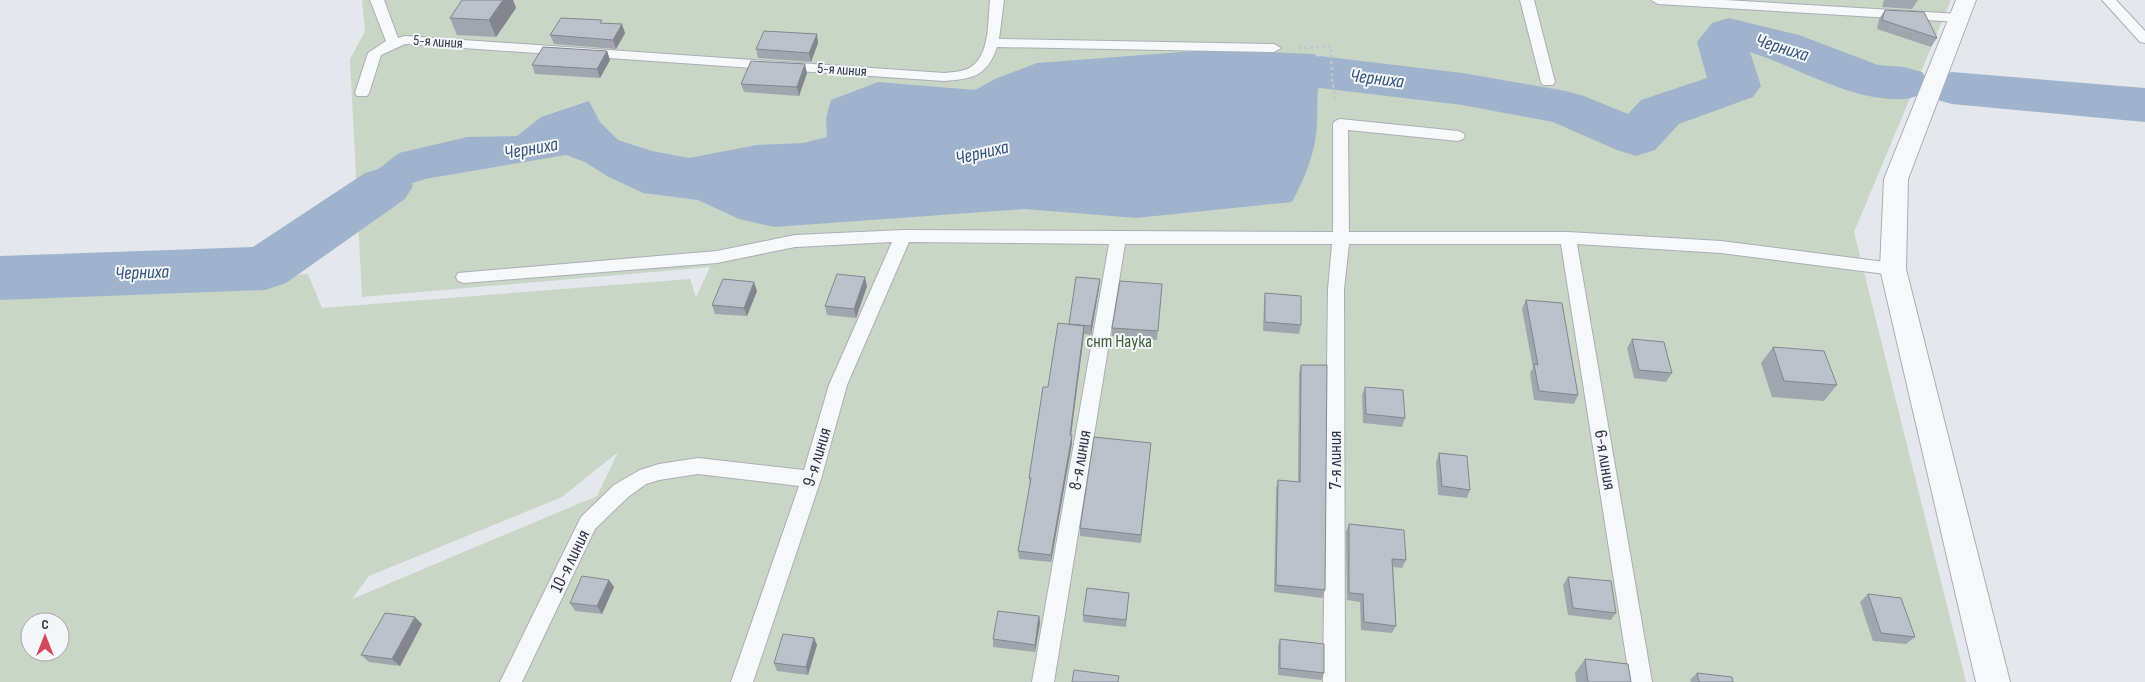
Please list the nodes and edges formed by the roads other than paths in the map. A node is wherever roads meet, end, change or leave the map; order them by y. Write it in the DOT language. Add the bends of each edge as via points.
graph roads {
  1 [pos="377,0"];
  2 [pos="997,0"];
  3 [pos="1527,0"];
  4 [pos="1658,0"];
  5 [pos="2109,0"];
  6 [pos="1963,9"];
  7 [pos="2145,39"];
  8 [pos="992,43"];
  9 [pos="393,44"];
  10 [pos="1274,48"];
  11 [pos="1548,82"];
  12 [pos="362,93"];
  13 [pos="1458,136"];
  14 [pos="902,236"];
  15 [pos="1341,237"];
  16 [pos="1118,238"];
  17 [pos="1568,238"];
  18 [pos="1893,268"];
  19 [pos="464,277"];
  20 [pos="810,479"];
  21 [pos="511,682"];
  22 [pos="742,682"];
  23 [pos="1043,682"];
  24 [pos="1334,682"];
  25 [pos="1641,682"];
  26 [pos="1993,682"];
  1 -- 9 [label="lane"];
  2 -- 8 [label="lane, 5-я линия"];
  3 -- 11 [label="lane"];
  4 -- 6 [label="lane"];
  5 -- 7 [label="lane"];
  6 -- 18 [label="street" via="1896,179"];
  8 -- 9 [label="lane, 5-я линия" via="986,61 979,68 966,74 944,77 405,40"];
  8 -- 10 [label="lane"];
  9 -- 12 [label="lane" via="375,53"];
  13 -- 15 [label="lane, 7-я линия" via="1340,124"];
  14 -- 16 [label="lane"];
  14 -- 19 [label="lane" via="794,241 716,257"];
  14 -- 20 [label="lane, 9-я линия" via="838,385"];
  15 -- 16 [label="lane"];
  15 -- 17 [label="lane"];
  15 -- 24 [label="lane, 7-я линия" via="1336,289"];
  16 -- 23 [label="lane, 8-я линия"];
  17 -- 18 [label="lane" via="1721,247"];
  17 -- 25 [label="lane, 6-я линия"];
  18 -- 26 [label="street"];
  20 -- 21 [label="lane, 10-я линия" via="698,466 640,478 620,491 588,524"];
  20 -- 22 [label="lane, 9-я линия"];
}
